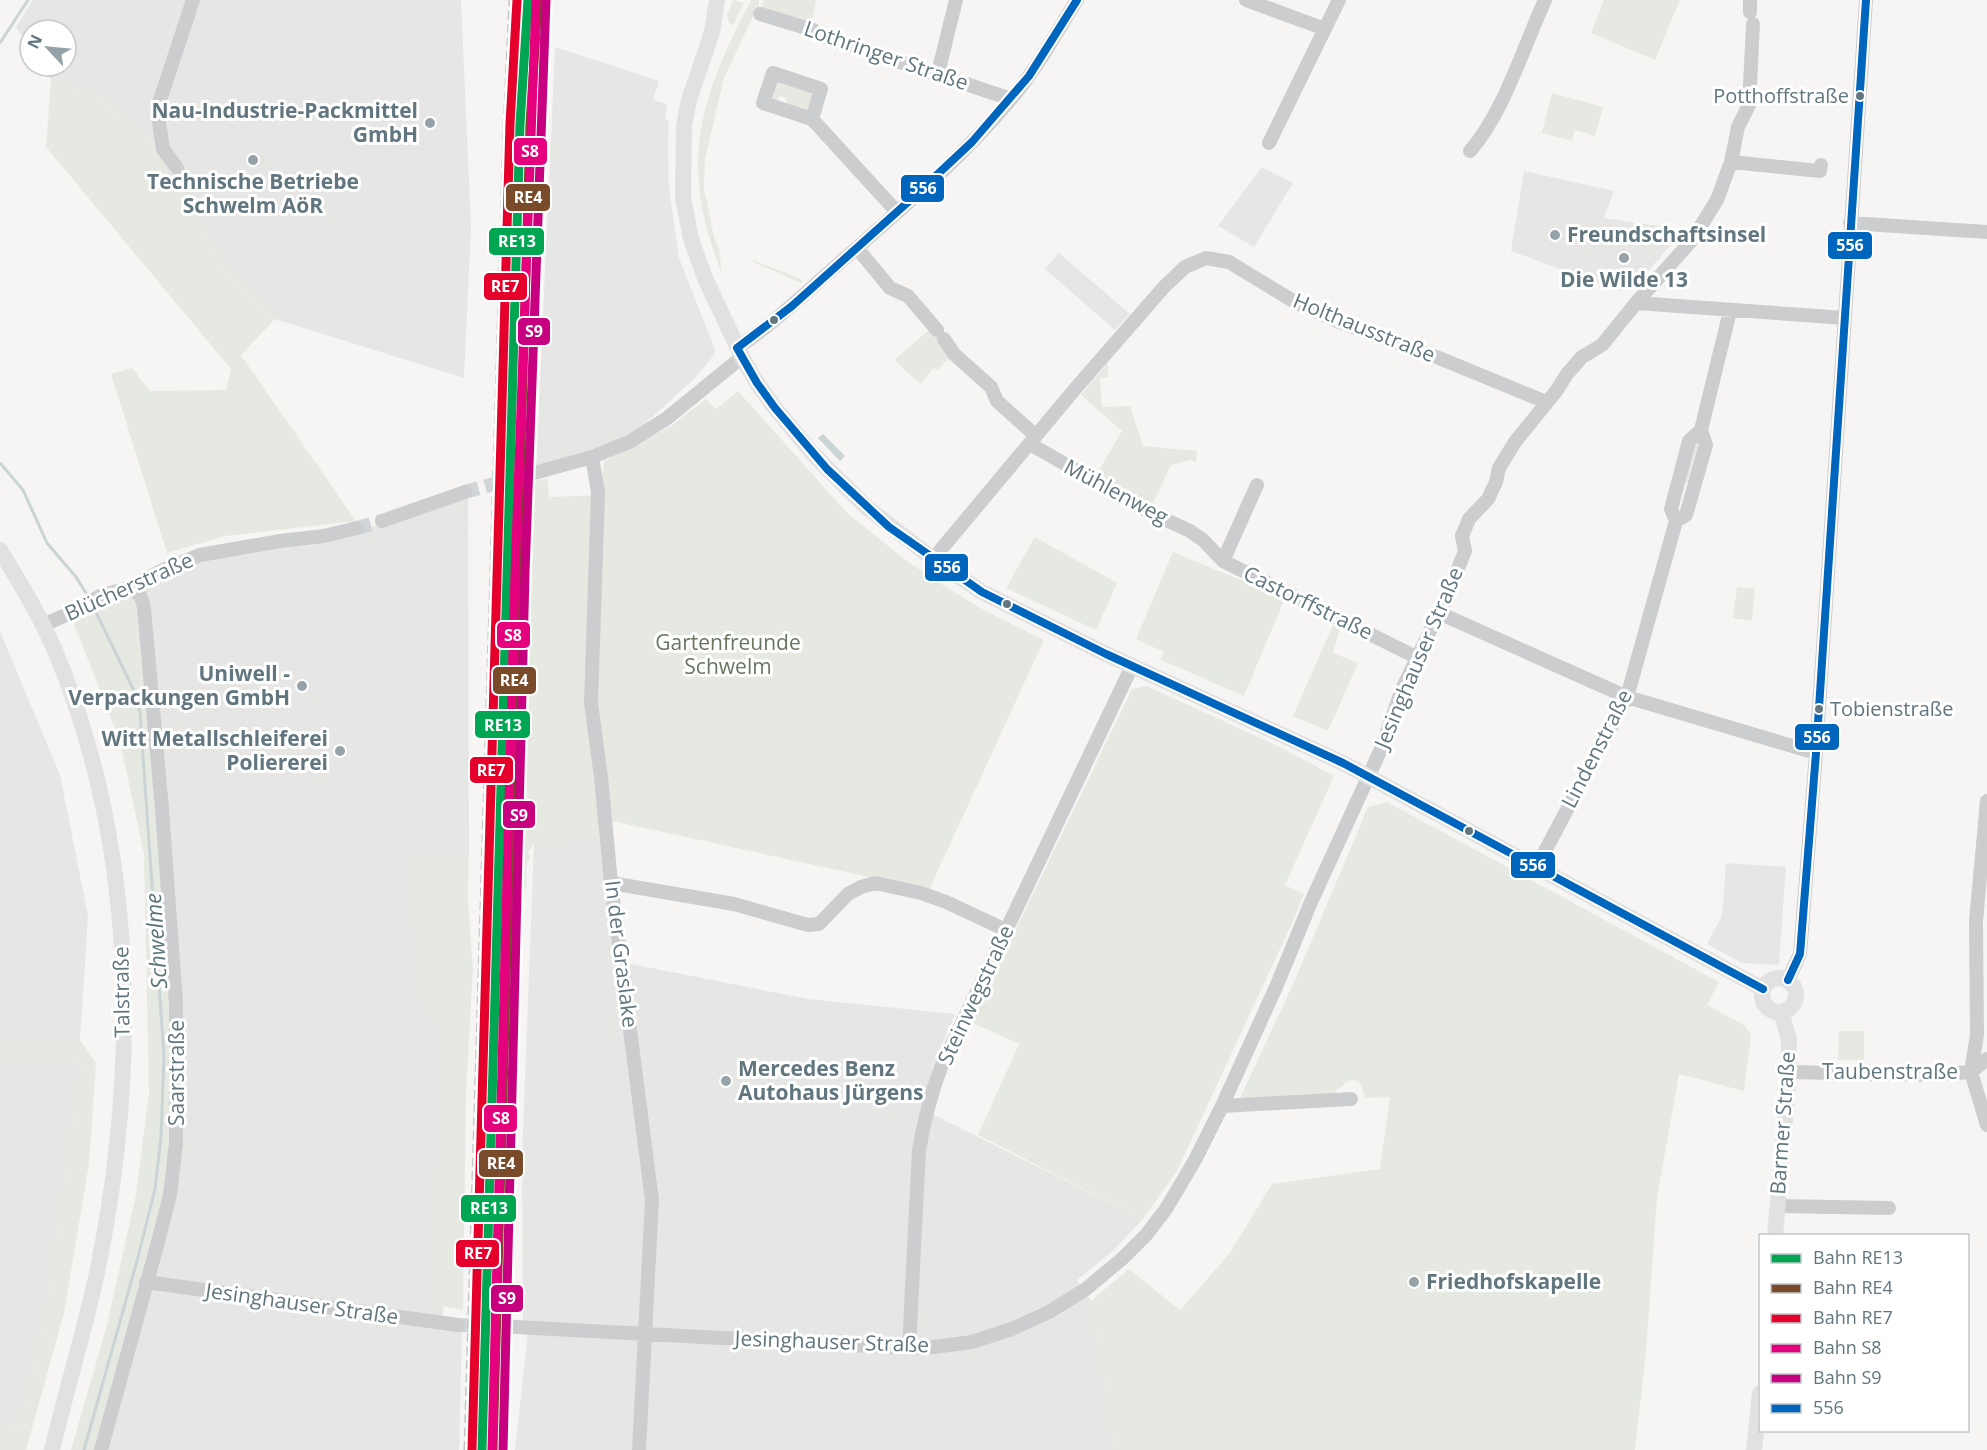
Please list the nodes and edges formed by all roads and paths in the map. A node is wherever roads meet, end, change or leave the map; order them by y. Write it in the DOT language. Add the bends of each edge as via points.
graph roads {
  1 [pos="193,0"];
  2 [pos="717,0"];
  3 [pos="729,0"];
  4 [pos="956,0"];
  5 [pos="1077,0"];
  6 [pos="1246,0"];
  7 [pos="1339,0"];
  8 [pos="1545,0"];
  9 [pos="1866,0"];
  10 [pos="1751,12"];
  11 [pos="760,14"];
  12 [pos="1325,29"];
  13 [pos="712,32"];
  14 [pos="938,73"];
  15 [pos="1011,99"];
  16 [pos="812,119"];
  17 [pos="1269,143"];
  18 [pos="1470,151"];
  19 [pos="1731,162"];
  20 [pos="1821,165"];
  21 [pos="177,168"];
  22 [pos="897,212"];
  23 [pos="1850,223"];
  24 [pos="1987,232"];
  25 [pos="857,248"];
  26 [pos="1636,303"];
  27 [pos="1730,311"];
  28 [pos="1845,318"];
  29 [pos="740,353"];
  30 [pos="1546,402"];
  31 [pos="1033,440"];
  32 [pos="592,458"];
  33 [pos="534,473"];
  34 [pos="1257,485"];
  35 [pos="465,492"];
  36 [pos="381,520"];
  37 [pos="357,528"];
  38 [pos="1203,540"];
  39 [pos="0,550"];
  40 [pos="933,559"];
  41 [pos="1223,561"];
  42 [pos="128,588"];
  43 [pos="1438,613"];
  44 [pos="43,625"];
  45 [pos="1418,658"];
  46 [pos="1132,666"];
  47 [pos="1627,697"];
  48 [pos="1816,753"];
  49 [pos="1368,776"];
  50 [pos="1987,801"];
  51 [pos="1536,868"];
  52 [pos="611,883"];
  53 [pos="1006,930"];
  54 [pos="1788,980"];
  55 [pos="1763,989"];
  56 [pos="1781,1012"];
  57 [pos="1987,1059"];
  58 [pos="1789,1072"];
  59 [pos="1971,1072"];
  60 [pos="1352,1099"];
  61 [pos="1222,1106"];
  62 [pos="1987,1125"];
  63 [pos="1777,1206"];
  64 [pos="1889,1208"];
  65 [pos="1775,1234"];
  66 [pos="146,1282"];
  67 [pos="458,1325"];
  68 [pos="515,1327"];
  69 [pos="645,1333"];
  70 [pos="909,1348"];
  71 [pos="1759,1427"];
  72 [pos="52,1450"];
  73 [pos="101,1450"];
  74 [pos="639,1450"];
  75 [pos="1754,1450"];
  1 -- 21 [label="street" via="157,109 163,149"];
  2 -- 13 [label="main road"];
  3 -- 13 [label="main road"];
  4 -- 14 [label="street"];
  5 -- 15 [label="street"];
  6 -- 12 [label="street"];
  7 -- 12 [label="street"];
  8 -- 18 [label="street" via="1508,86 1483,136"];
  9 -- 23 [label="street"];
  10 -- 19 [label="street, Jesinghauser Straße" via="1749,105 1738,127"];
  11 -- 14 [label="street, Lothringer Straße"];
  12 -- 17 [label="street"];
  13 -- 29 [label="main road" via="684,126 683,198 697,257"];
  14 -- 15 [label="street, Lothringer Straße"];
  15 -- 22 [label="street" via="948,168"];
  16 -- 22 [label="street"];
  19 -- 20 [label="street" via="1820,171"];
  19 -- 26 [label="street, Jesinghauser Straße" via="1717,200 1698,231"];
  22 -- 25 [label="street"];
  23 -- 24 [label="street"];
  23 -- 28 [label="street"];
  25 -- 29 [label="street"];
  25 -- 31 [label="street, Mühlenweg" via="890,288 908,296 954,354 991,387 997,401"];
  26 -- 27 [label="street"];
  26 -- 30 [label="street, Jesinghauser Straße" via="1602,345 1582,357"];
  27 -- 28 [label="street"];
  27 -- 47 [label="street, Lindenstraße" via="1701,430 1689,441 1671,510 1676,521"];
  28 -- 48 [label="street"];
  29 -- 32 [label="street" via="666,419 629,442"];
  29 -- 40 [label="main road" via="775,408 827,469 889,527"];
  30 -- 31 [label="street, Holthausstraße" via="1314,311 1229,262 1206,258 1185,267"];
  30 -- 43 [label="street, Jesinghauser Straße" via="1499,468 1488,499 1469,519 1462,536 1465,551"];
  31 -- 38 [label="street, Mühlenweg" via="1145,510"];
  31 -- 40 [label="street"];
  32 -- 33 [label="street"];
  32 -- 52 [label="street, In der Graslake" via="598,492 591,703"];
  34 -- 41 [label="street"];
  35 -- 36 [label="street"];
  37 -- 42 [label="street, Blücherstraße" via="200,555"];
  38 -- 41 [label="street, Castorffstraße"];
  39 -- 44 [label="main road, Talstraße"];
  40 -- 46 [label="main road" via="982,592"];
  41 -- 45 [label="street, Castorffstraße"];
  42 -- 44 [label="street, Blücherstraße" via="100,596"];
  42 -- 66 [label="street, Saarstraße" via="138,592 144,608 176,1003 176,1143 170,1196"];
  43 -- 45 [label="street, Jesinghauser Straße"];
  43 -- 47 [label="street"];
  44 -- 72 [label="main road, Talstraße" via="87,739 105,806 120,919 124,1022 118,1130 105,1222 86,1321"];
  45 -- 49 [label="street, Jesinghauser Straße"];
  46 -- 49 [label="main road"];
  46 -- 53 [label="street, Steinwegstraße"];
  47 -- 48 [label="street"];
  47 -- 51 [label="street, Lindenstraße"];
  48 -- 54 [label="street" via="1800,954"];
  49 -- 51 [label="main road"];
  49 -- 61 [label="street, Jesinghauser Straße"];
  50 -- 59 [label="street" via="1976,921 1977,1035"];
  51 -- 55 [label="main road"];
  52 -- 53 [label="street" via="744,906 808,925 819,924 848,894 875,883 921,893"];
  52 -- 69 [label="street, In der Graslake" via="652,1200"];
  53 -- 70 [label="street, Steinwegstraße" via="941,1067 923,1123"];
  54 -- 55 [label="main road" via="1776,978"];
  54 -- 56 [label="main road" via="1796,996 1790,1008"];
  55 -- 56 [label="main road" via="1766,1005"];
  56 -- 58 [label="main road, Barmer Straße" via="1789,1039"];
  57 -- 59 [label="street"];
  58 -- 59 [label="street, Taubenstraße" via="1926,1076"];
  58 -- 63 [label="main road, Barmer Straße"];
  59 -- 62 [label="street, Taubenstraße"];
  60 -- 61 [label="street"];
  61 -- 70 [label="street, Jesinghauser Straße" via="1166,1209 1123,1258 1086,1289 1012,1329 972,1342"];
  63 -- 64 [label="street"];
  63 -- 65 [label="main road, Barmer Straße"];
  66 -- 67 [label="street, Jesinghauser Straße"];
  66 -- 73 [label="street, Saarstraße"];
  68 -- 69 [label="street, Jesinghauser Straße"];
  69 -- 70 [label="street, Jesinghauser Straße"];
  69 -- 74 [label="street, In der Graslake"];
  71 -- 75 [label="main road"];
}
